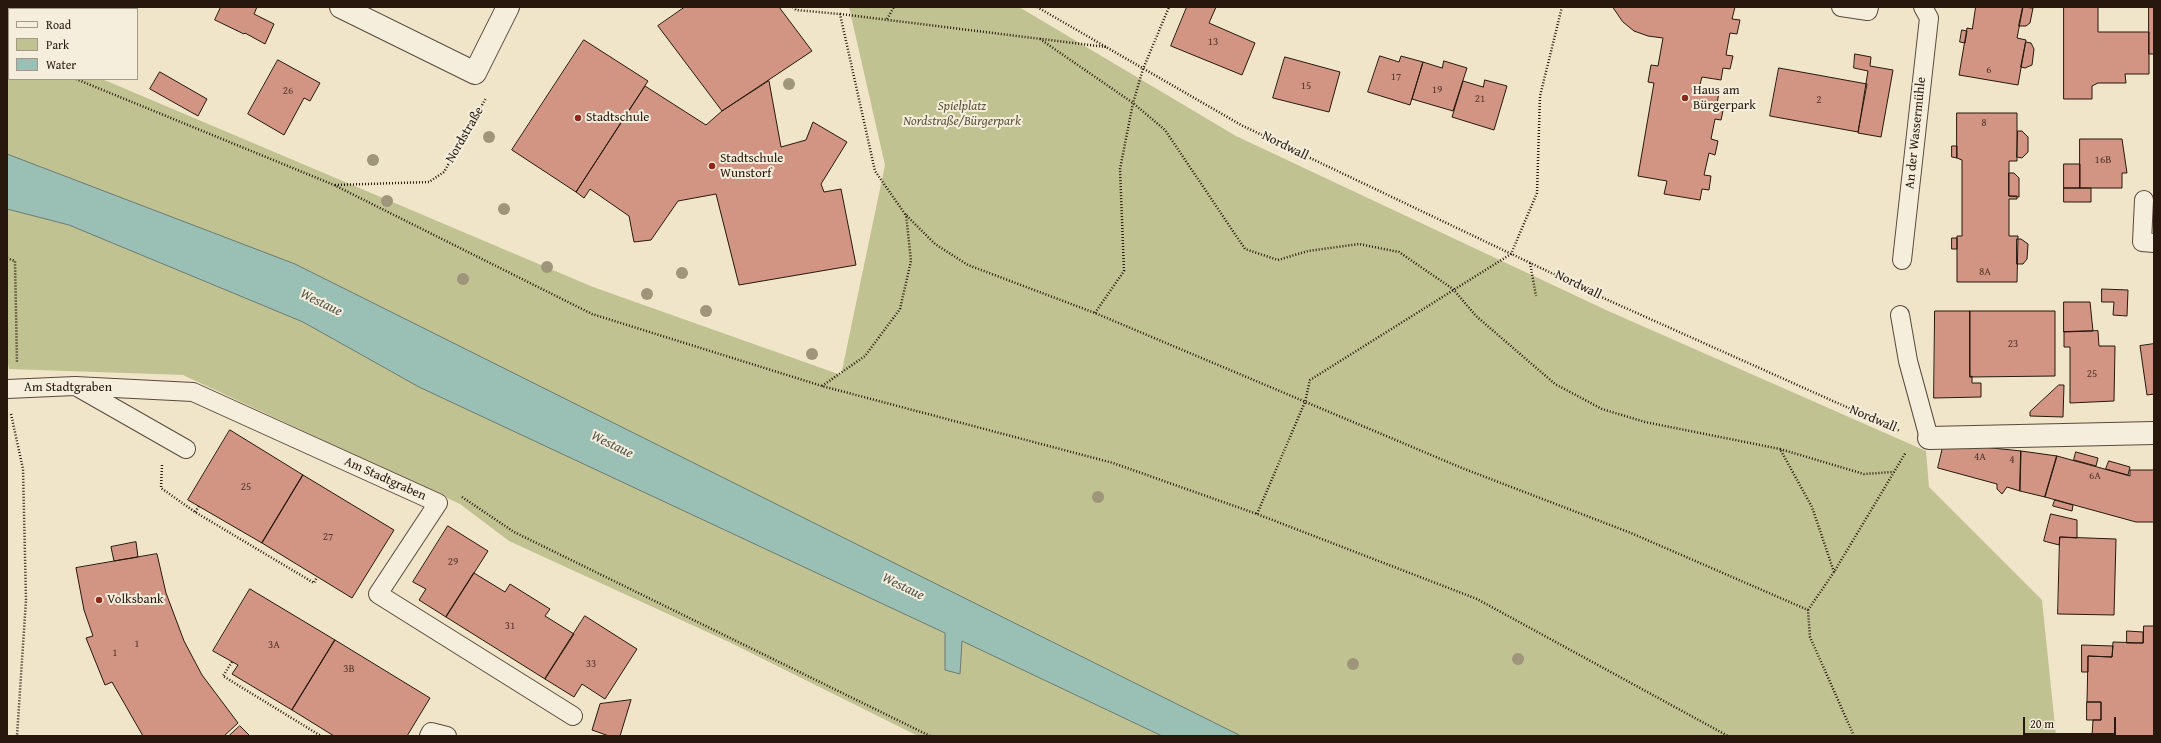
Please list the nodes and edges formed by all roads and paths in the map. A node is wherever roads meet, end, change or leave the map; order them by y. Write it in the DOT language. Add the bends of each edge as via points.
graph roads {
  1 [pos="341,7"];
  2 [pos="508,7"];
  3 [pos="793,7"];
  4 [pos="894,7"];
  5 [pos="1037,7"];
  6 [pos="1168,7"];
  7 [pos="1562,7"];
  8 [pos="1841,7"];
  9 [pos="1869,7"];
  10 [pos="1923,7"];
  11 [pos="840,14"];
  12 [pos="887,19"];
  13 [pos="1040,39"];
  14 [pos="1108,48"];
  15 [pos="1143,69"];
  16 [pos="475,73"];
  17 [pos="78,80"];
  18 [pos="1133,103"];
  19 [pos="334,185"];
  20 [pos="2144,200"];
  21 [pos="906,214"];
  22 [pos="2154,243"];
  23 [pos="1511,254"];
  24 [pos="7,258"];
  25 [pos="1902,260"];
  26 [pos="1529,262"];
  27 [pos="1453,289"];
  28 [pos="1536,296"];
  29 [pos="1095,313"];
  30 [pos="1900,315"];
  31 [pos="18,369"];
  32 [pos="75,386"];
  33 [pos="822,386"];
  34 [pos="8,389"];
  35 [pos="1304,402"];
  36 [pos="2154,433"];
  37 [pos="1922,438"];
  38 [pos="186,449"];
  39 [pos="1780,449"];
  40 [pos="162,457"];
  41 [pos="1893,472"];
  42 [pos="456,493"];
  43 [pos="199,506"];
  44 [pos="195,512"];
  45 [pos="1257,514"];
  46 [pos="1834,572"];
  47 [pos="317,577"];
  48 [pos="1808,610"];
  49 [pos="232,662"];
  50 [pos="573,716"];
  51 [pos="17,736"];
  52 [pos="321,736"];
  53 [pos="428,736"];
  54 [pos="446,736"];
  55 [pos="930,736"];
  56 [pos="1728,736"];
  57 [pos="1854,736"];
  1 -- 16 [label="street"];
  2 -- 16 [label="street"];
  3 -- 11 [label="path" via="796,10"];
  4 -- 12 [label="path"];
  5 -- 14 [label="path, Nordwall"];
  6 -- 15 [label="path"];
  7 -- 23 [label="path" via="1540,96 1537,193"];
  8 -- 9 [label="lane" via="1868,11"];
  10 -- 25 [label="lane, An der Wassermühle" via="1929,18"];
  11 -- 12 [label="path"];
  11 -- 21 [label="path" via="874,172"];
  12 -- 13 [label="path"];
  13 -- 14 [label="path"];
  13 -- 18 [label="path"];
  14 -- 15 [label="path, Nordwall"];
  15 -- 18 [label="path"];
  15 -- 23 [label="path, Nordwall" via="1242,125"];
  16 -- 19 [label="path, Nordstraße" via="495,83 444,172 429,182"];
  17 -- 19 [label="path"];
  18 -- 27 [label="path" via="1166,130 1245,248 1278,260 1308,251 1358,244 1399,252"];
  18 -- 29 [label="path" via="1120,170 1124,271"];
  19 -- 33 [label="path" via="592,314"];
  20 -- 22 [label="lane" via="2142,242"];
  21 -- 29 [label="path" via="936,244 968,265"];
  21 -- 33 [label="path" via="911,261 900,309 865,356"];
  23 -- 26 [label="path, Nordwall"];
  23 -- 27 [label="path"];
  24 -- 31 [label="path" via="15,261"];
  26 -- 28 [label="path"];
  26 -- 37 [label="path, Nordwall" via="1617,304"];
  27 -- 35 [label="path" via="1310,380"];
  27 -- 39 [label="path" via="1476,316 1555,384 1602,409 1645,422"];
  29 -- 35 [label="path"];
  30 -- 37 [label="lane"];
  32 -- 34 [label="lane, Am Stadtgraben"];
  32 -- 38 [label="lane"];
  32 -- 50 [label="lane, Am Stadtgraben" via="193,392 438,503 378,594"];
  33 -- 45 [label="path" via="1113,462"];
  34 -- 51 [label="path" via="23,477 26,600"];
  35 -- 45 [label="path"];
  35 -- 48 [label="path" via="1462,468 1631,532"];
  36 -- 37 [label="street"];
  37 -- 41 [label="path"];
  39 -- 41 [label="path" via="1864,474"];
  39 -- 46 [label="path" via="1812,507"];
  40 -- 44 [label="path" via="161,488"];
  41 -- 46 [label="path"];
  42 -- 55 [label="path" via="514,532"];
  43 -- 44 [label="path"];
  44 -- 47 [label="path" via="314,583"];
  45 -- 56 [label="path" via="1476,599"];
  46 -- 48 [label="path"];
  48 -- 57 [label="path" via="1810,637"];
  49 -- 52 [label="path" via="223,676"];
  53 -- 54 [label="lane" via="431,732"];
}
